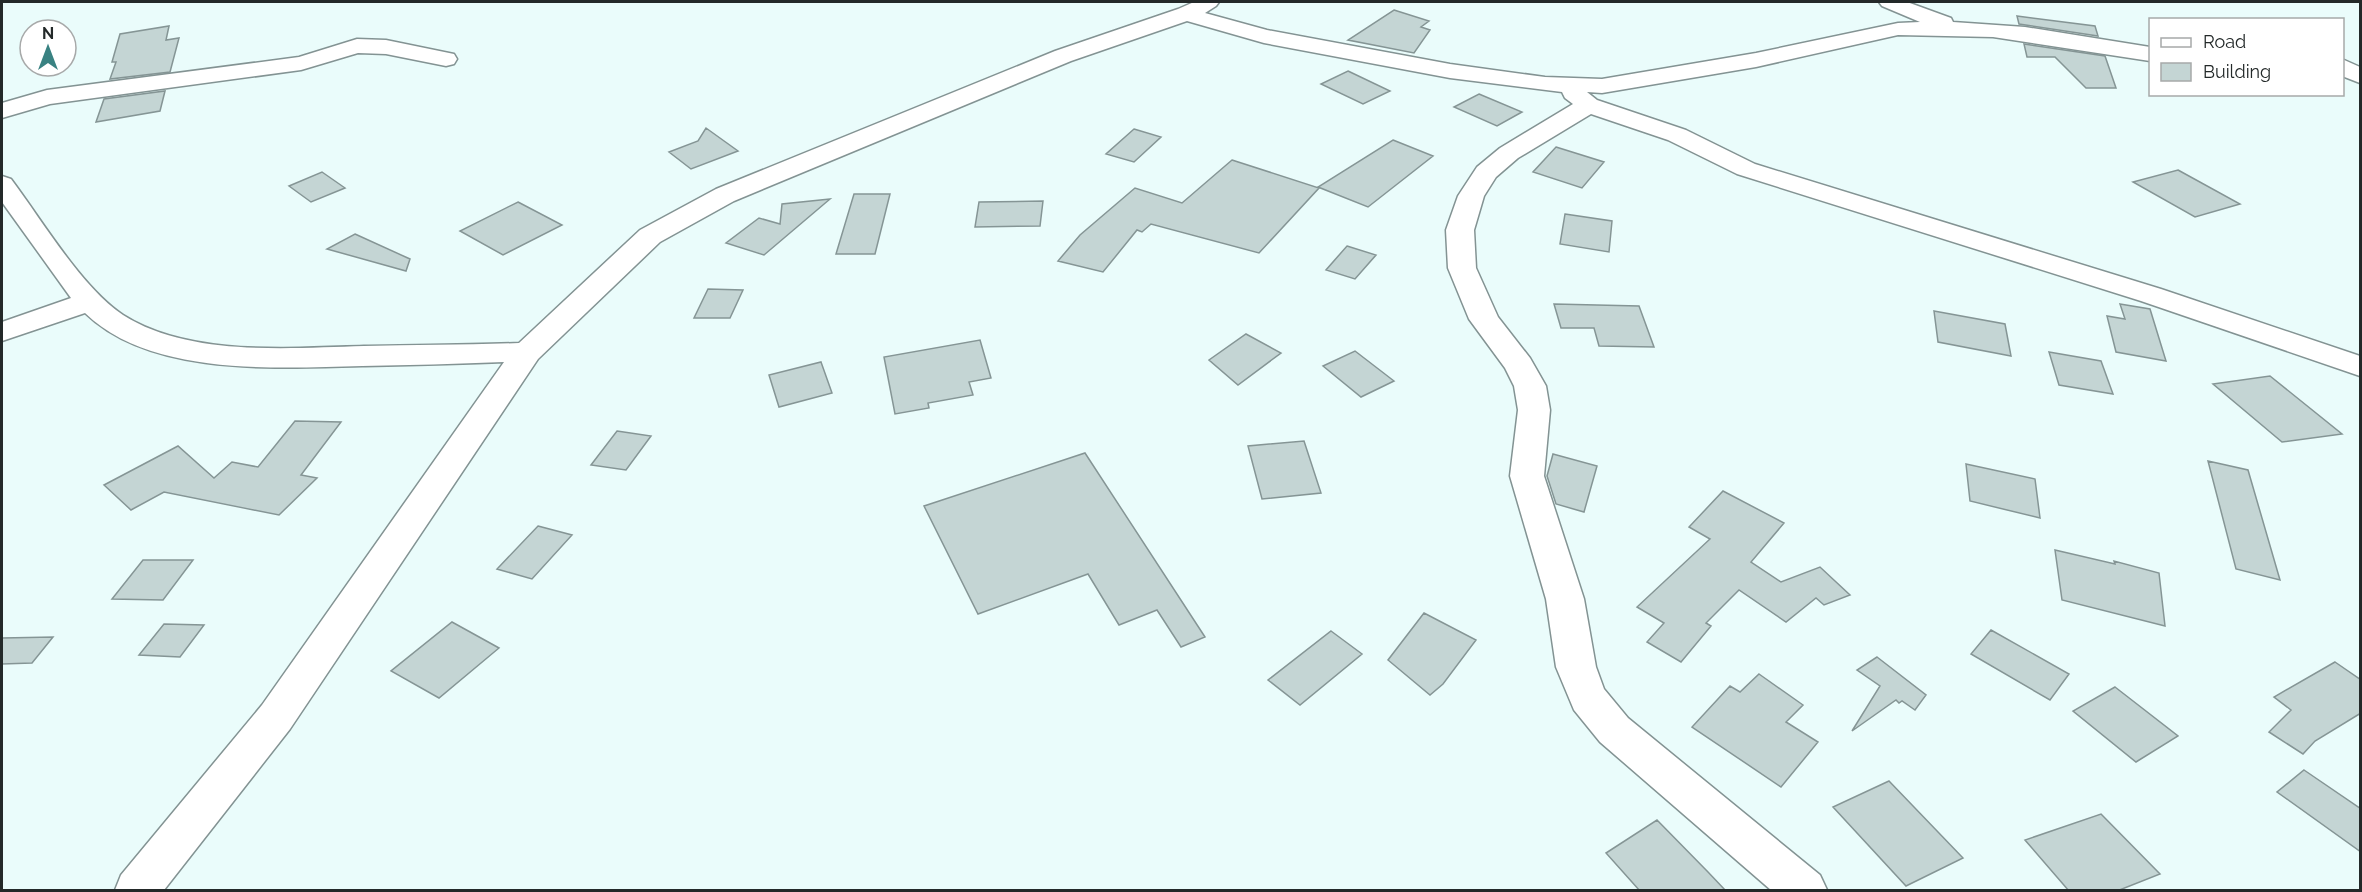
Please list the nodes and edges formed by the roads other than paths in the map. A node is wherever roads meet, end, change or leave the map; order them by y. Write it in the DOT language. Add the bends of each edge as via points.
graph roads {
  1 [pos="1888,2"];
  2 [pos="1197,8"];
  3 [pos="1950,27"];
  4 [pos="2149,54"];
  5 [pos="446,58"];
  6 [pos="2344,67"];
  7 [pos="2361,76"];
  8 [pos="1561,84"];
  9 [pos="2344,84"];
  10 [pos="2361,86"];
  11 [pos="1589,105"];
  12 [pos="2,111"];
  13 [pos="2,184"];
  14 [pos="91,301"];
  15 [pos="2,332"];
  16 [pos="527,352"];
  17 [pos="2361,366"];
  18 [pos="137,891"];
  19 [pos="1804,891"];
  1 -- 3 [label="street"];
  2 -- 8 [label="street" via="1264,36 1450,71"];
  2 -- 16 [label="street" via="1064,56 725,195 650,236"];
  3 -- 4 [label="street" via="2017,32"];
  3 -- 8 [label="street" via="1898,29 1672,76 1602,86"];
  5 -- 12 [label="street" via="357,46 301,63 47,97"];
  6 -- 7 [label="street"];
  8 -- 11 [label="street"];
  9 -- 10 [label="street"];
  11 -- 17 [label="street" via="1677,135 1746,169 2094,277"];
  11 -- 19 [label="street" via="1509,153 1486,172 1471,196 1460,230 1462,268 1484,319 1530,386 1534,410 1527,476 1565,599 1576,667 1588,698 1614,730"];
  13 -- 14 [label="street"];
  14 -- 15 [label="street"];
  14 -- 16 [label="street" via="111,321 141,339 181,349 271,357"];
  16 -- 18 [label="street" via="276,717"];
}
